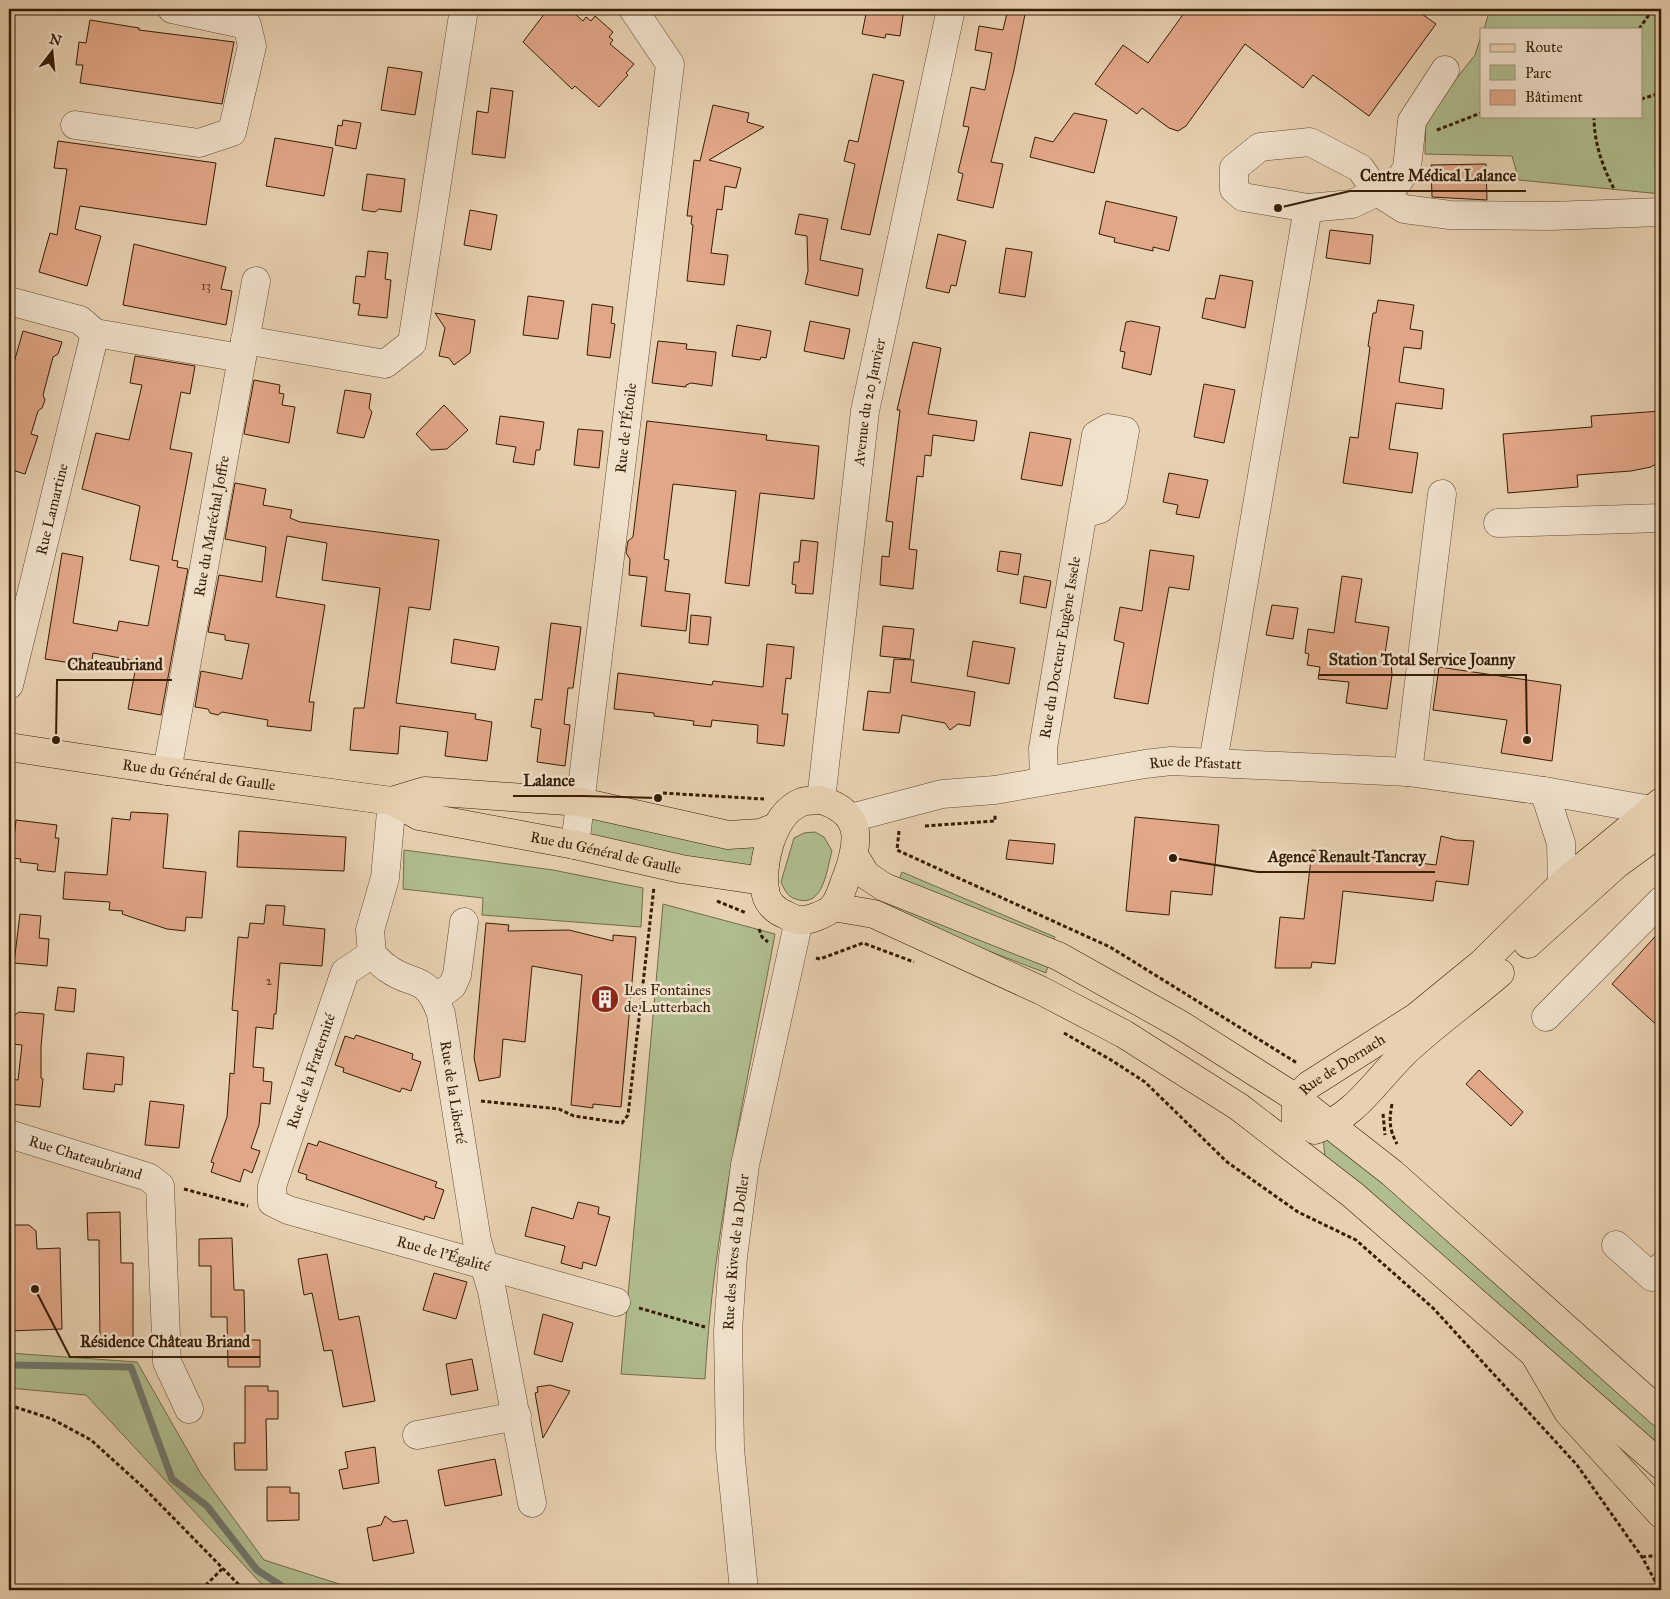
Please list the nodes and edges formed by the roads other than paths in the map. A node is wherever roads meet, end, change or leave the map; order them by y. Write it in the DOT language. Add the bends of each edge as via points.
graph roads {
  1 [pos="172,9"];
  2 [pos="464,9"];
  3 [pos="951,9"];
  4 [pos="640,12"];
  5 [pos="1445,70"];
  6 [pos="75,125"];
  7 [pos="1377,192"];
  8 [pos="1308,208"];
  9 [pos="1661,212"];
  10 [pos="256,281"];
  11 [pos="9,300"];
  12 [pos="95,333"];
  13 [pos="243,349"];
  14 [pos="1442,494"];
  15 [pos="1084,514"];
  16 [pos="1661,518"];
  17 [pos="1498,523"];
  18 [pos="9,685"];
  19 [pos="9,747"];
  20 [pos="1213,762"];
  21 [pos="167,771"];
  22 [pos="1408,772"];
  23 [pos="1044,780"];
  24 [pos="1544,791"];
  25 [pos="392,801"];
  26 [pos="812,801"];
  27 [pos="581,802"];
  28 [pos="1659,814"];
  29 [pos="851,818"];
  30 [pos="776,826"];
  31 [pos="575,846"];
  32 [pos="854,855"];
  33 [pos="763,881"];
  34 [pos="1562,884"];
  35 [pos="1661,901"];
  36 [pos="833,908"];
  37 [pos="799,920"];
  38 [pos="464,922"];
  39 [pos="372,954"];
  40 [pos="435,998"];
  41 [pos="1546,1017"];
  42 [pos="1296,1098"];
  43 [pos="1332,1124"];
  44 [pos="9,1134"];
  45 [pos="1290,1145"];
  46 [pos="272,1202"];
  47 [pos="1616,1245"];
  48 [pos="484,1264"];
  49 [pos="1661,1267"];
  50 [pos="616,1302"];
  51 [pos="1536,1357"];
  52 [pos="189,1409"];
  53 [pos="1661,1413"];
  54 [pos="517,1416"];
  55 [pos="417,1435"];
  56 [pos="1661,1465"];
  57 [pos="532,1503"];
  58 [pos="1661,1514"];
  59 [pos="744,1590"];
  1 -- 6 [label="street" via="248,25 252,46 232,132 199,143"];
  2 -- 13 [label="street" via="412,343 385,364"];
  3 -- 26 [label="street, Avenue du 20 Janvier" via="865,411"];
  4 -- 27 [label="street, Rue de l'Étoile" via="670,64"];
  5 -- 7 [label="street" via="1412,120 1407,168 1398,182"];
  7 -- 8 [label="street" via="1352,204"];
  7 -- 8 [label="street" via="1360,168 1310,142 1260,147 1234,168 1234,189 1243,197"];
  7 -- 9 [label="street" via="1404,209 1450,215"];
  8 -- 20 [label="street"];
  10 -- 13 [label="street, Rue du Maréchal Joffre"];
  11 -- 12 [label="street" via="80,320"];
  12 -- 13 [label="street"];
  12 -- 18 [label="street, Rue Lamartine"];
  13 -- 21 [label="street, Rue du Maréchal Joffre"];
  14 -- 22 [label="street"];
  15 -- 23 [label="street, Rue du Docteur Eugène Issele" via="1043,748"];
  16 -- 17 [label="street"];
  19 -- 21 [label="main road, Rue du Général de Gaulle"];
  20 -- 22 [label="street, Rue de Pfastatt"];
  20 -- 23 [label="street, Rue de Pfastatt" via="1171,761"];
  21 -- 25 [label="main road, Rue du Général de Gaulle"];
  22 -- 24 [label="street, Rue de Pfastatt"];
  23 -- 29 [label="street, Rue de Pfastatt" via="995,790 935,796"];
  24 -- 28 [label="street, Rue de Pfastatt"];
  24 -- 34 [label="street" via="1561,843"];
  25 -- 27 [label="main road, Rue du Général de Gaulle" via="425,791"];
  25 -- 31 [label="main road, Rue du Général de Gaulle" via="419,816"];
  25 -- 39 [label="street" via="385,878 370,930"];
  26 -- 29 [label="main road" via="835,805"];
  26 -- 30 [label="main road" via="787,811"];
  27 -- 30 [label="main road, Rue du Général de Gaulle" via="728,835 760,832"];
  27 -- 31 [label="street, Rue de l'Étoile"];
  28 -- 34 [label="main road, Rue de Dornach"];
  28 -- 43 [label="main road, Rue de Dornach" via="1617,864 1552,921 1499,974 1404,1054 1354,1107"];
  29 -- 32 [label="main road" via="857,833"];
  30 -- 33 [label="main road"];
  31 -- 33 [label="main road, Rue du Général de Gaulle" via="681,869"];
  32 -- 36 [label="main road"];
  32 -- 42 [label="main road" via="866,875 884,887 1058,956 1181,1025"];
  33 -- 37 [label="main road" via="767,899 778,911"];
  34 -- 42 [label="main road, Rue de Dornach" via="1482,963 1416,1017 1368,1050 1319,1076"];
  35 -- 41 [label="street"];
  36 -- 37 [label="main road"];
  36 -- 45 [label="main road" via="874,914 1082,1012 1132,1039 1239,1107"];
  37 -- 59 [label="street, Rue des Rives de la Doller" via="745,1165 733,1257 728,1331 730,1449"];
  38 -- 40 [label="street" via="457,974 452,986"];
  39 -- 40 [label="street, Rue de la Liberté" via="387,969 423,983"];
  39 -- 46 [label="street, Rue de la Fraternité" via="345,972 272,1186"];
  40 -- 48 [label="street, Rue de la Liberté" via="441,1014"];
  42 -- 43 [label="main road"];
  42 -- 45 [label="main road, Rue de Dornach" via="1296,1122"];
  43 -- 45 [label="main road, Rue de Dornach" via="1309,1132"];
  43 -- 53 [label="main road" via="1392,1173"];
  44 -- 52 [label="street, Rue Chateaubriand" via="148,1177 160,1186 167,1362"];
  45 -- 51 [label="main road" via="1353,1195"];
  46 -- 48 [label="street, Rue de l'Égalité" via="288,1210"];
  47 -- 49 [label="street" via="1652,1278"];
  48 -- 50 [label="street, Rue de l'Égalité"];
  48 -- 54 [label="street, Rue de la Liberté"];
  51 -- 56 [label="main road"];
  51 -- 58 [label="main road" via="1568,1412"];
  54 -- 55 [label="street"];
  54 -- 57 [label="street, Rue de la Liberté"];
}
